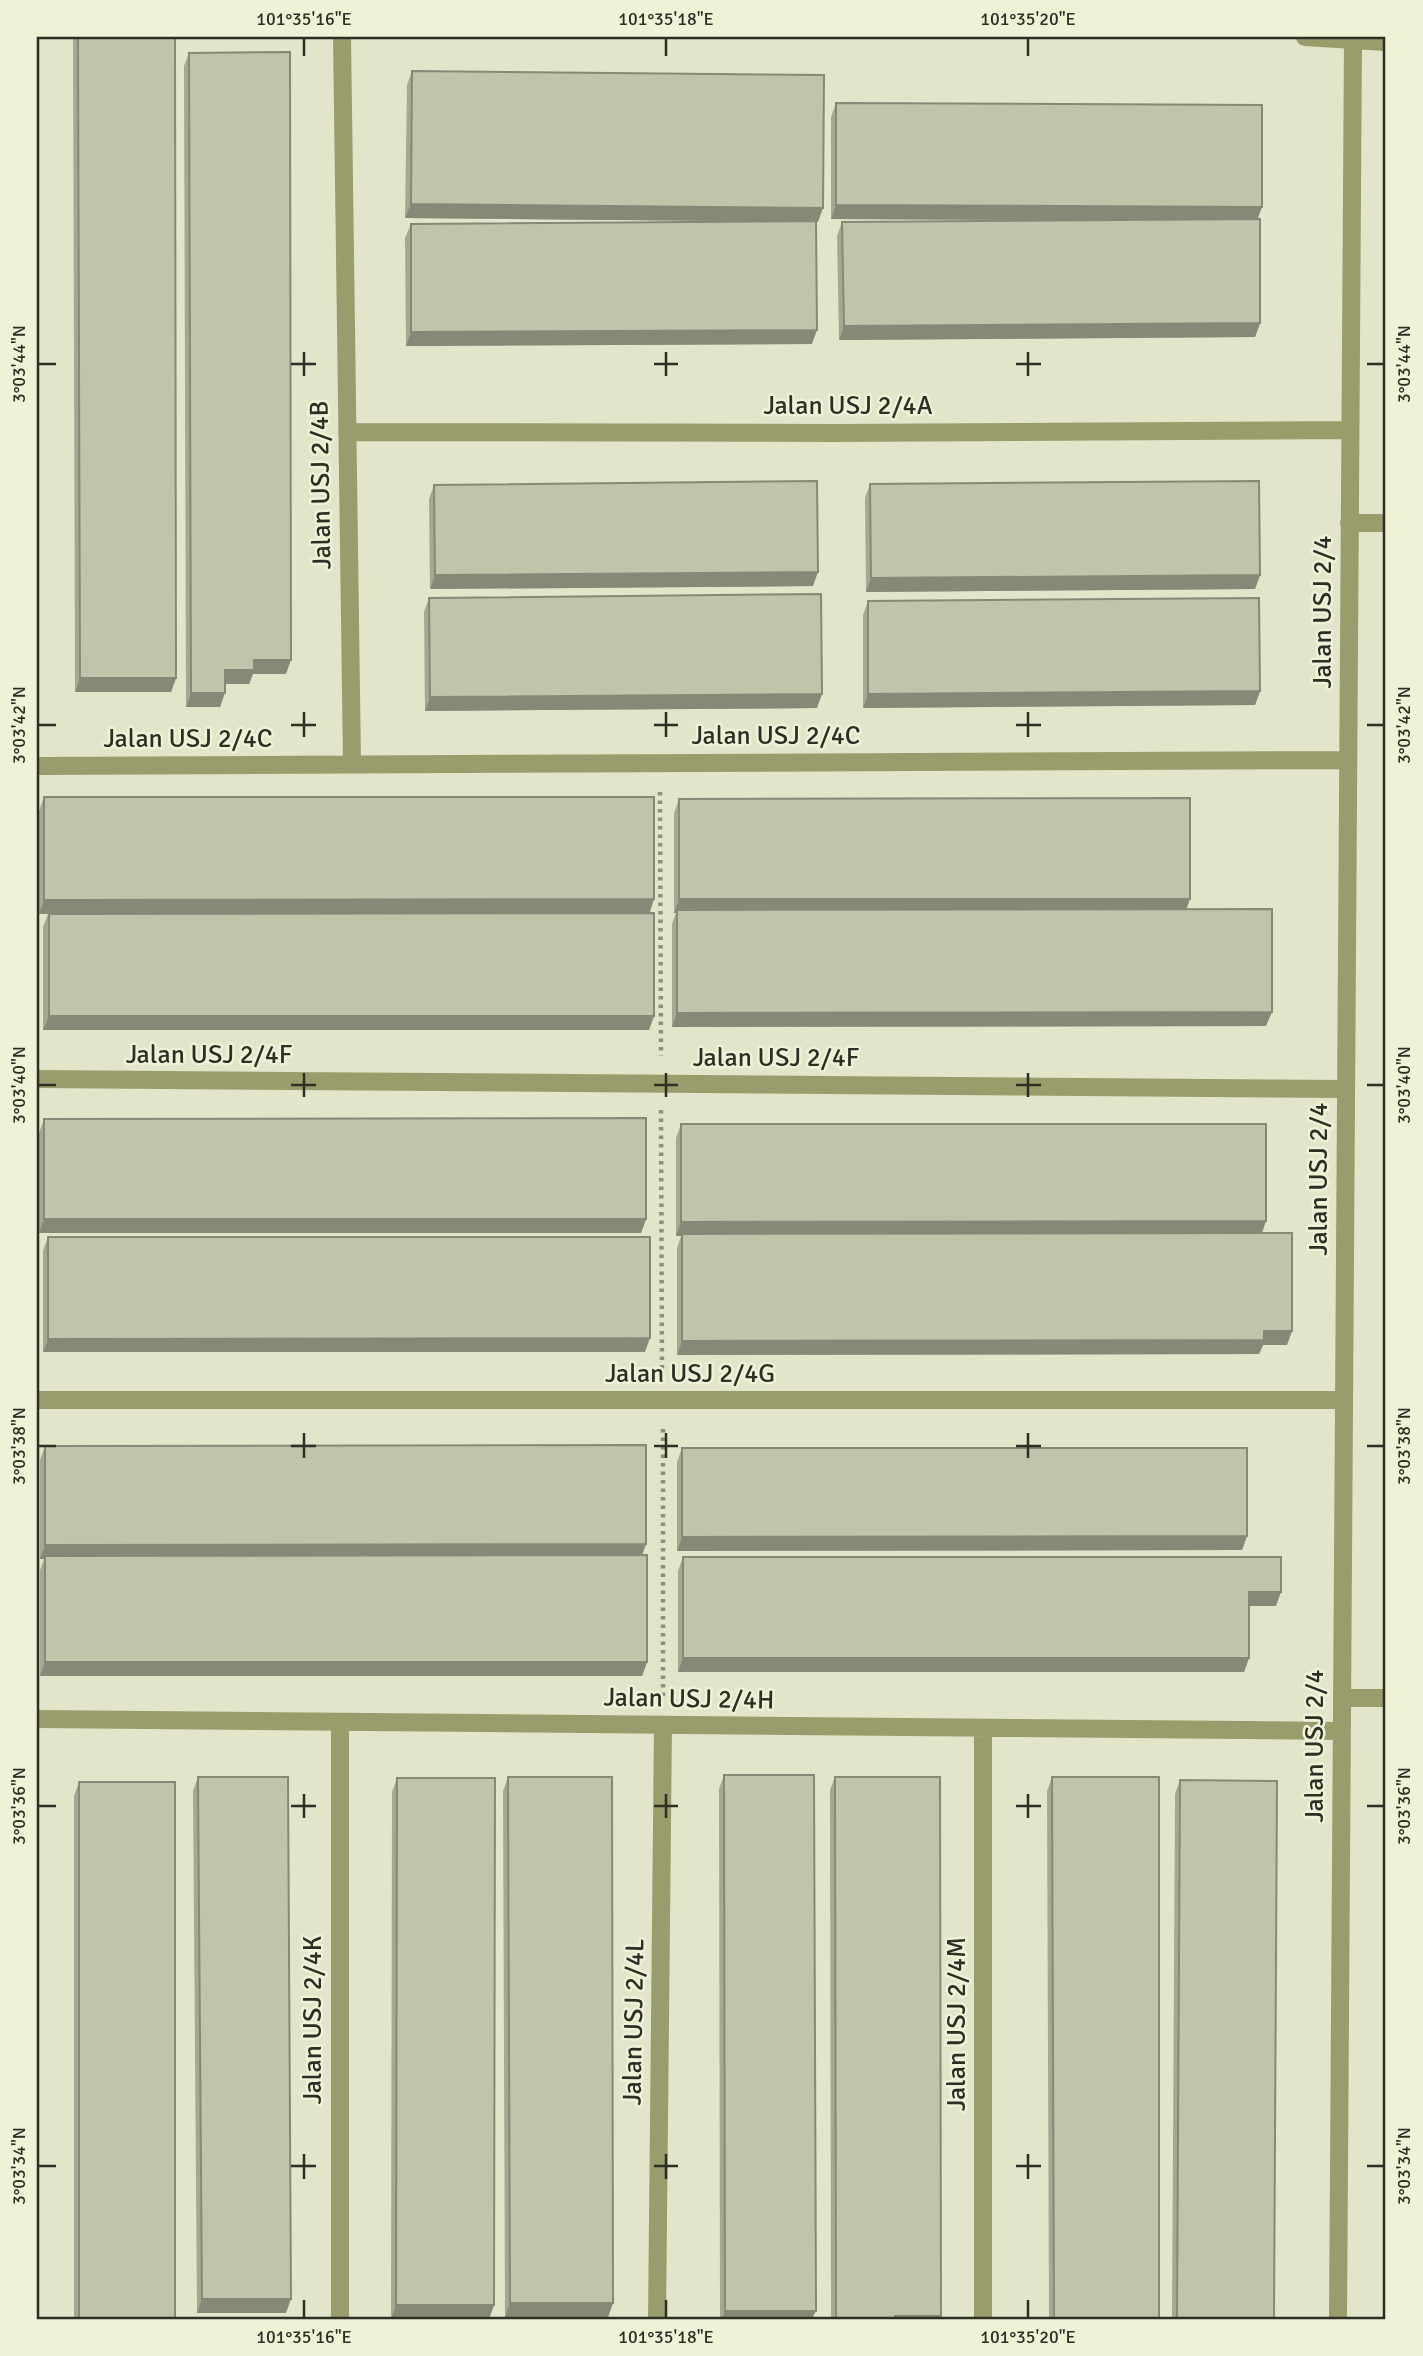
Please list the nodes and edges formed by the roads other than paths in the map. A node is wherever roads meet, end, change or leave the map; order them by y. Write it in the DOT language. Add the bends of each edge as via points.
graph roads {
  1 [pos="342,37"];
  2 [pos="1305,37"];
  3 [pos="1353,40"];
  4 [pos="1386,42"];
  5 [pos="1350,430"];
  6 [pos="347,432"];
  7 [pos="1349,523"];
  8 [pos="1386,523"];
  9 [pos="1348,760"];
  10 [pos="352,764"];
  11 [pos="37,766"];
  12 [pos="37,1079"];
  13 [pos="1346,1089"];
  14 [pos="37,1400"];
  15 [pos="1343,1401"];
  16 [pos="1342,1698"];
  17 [pos="1386,1699"];
  18 [pos="37,1719"];
  19 [pos="340,1722"];
  20 [pos="663,1725"];
  21 [pos="983,1728"];
  22 [pos="1342,1731"];
  23 [pos="340,2319"];
  24 [pos="657,2319"];
  25 [pos="983,2319"];
  26 [pos="1338,2319"];
  1 -- 6 [label="street, Jalan USJ 2/4B"];
  2 -- 3 [label="street"];
  3 -- 4 [label="street"];
  3 -- 5 [label="street, Jalan USJ 2/4"];
  5 -- 6 [label="street, Jalan USJ 2/4A"];
  5 -- 7 [label="street, Jalan USJ 2/4"];
  6 -- 10 [label="street, Jalan USJ 2/4B"];
  7 -- 8 [label="street"];
  7 -- 9 [label="street, Jalan USJ 2/4"];
  9 -- 10 [label="street, Jalan USJ 2/4C"];
  9 -- 13 [label="street, Jalan USJ 2/4"];
  10 -- 11 [label="street, Jalan USJ 2/4C"];
  12 -- 13 [label="street, Jalan USJ 2/4F"];
  13 -- 15 [label="street, Jalan USJ 2/4"];
  14 -- 15 [label="street, Jalan USJ 2/4G"];
  15 -- 16 [label="street, Jalan USJ 2/4"];
  16 -- 17 [label="street"];
  16 -- 22 [label="street, Jalan USJ 2/4"];
  18 -- 19 [label="street, Jalan USJ 2/4H"];
  19 -- 20 [label="street, Jalan USJ 2/4H"];
  19 -- 23 [label="street, Jalan USJ 2/4K"];
  20 -- 21 [label="street, Jalan USJ 2/4H"];
  20 -- 24 [label="street, Jalan USJ 2/4L"];
  21 -- 22 [label="street, Jalan USJ 2/4H"];
  21 -- 25 [label="street, Jalan USJ 2/4M"];
  22 -- 26 [label="street, Jalan USJ 2/4"];
}
